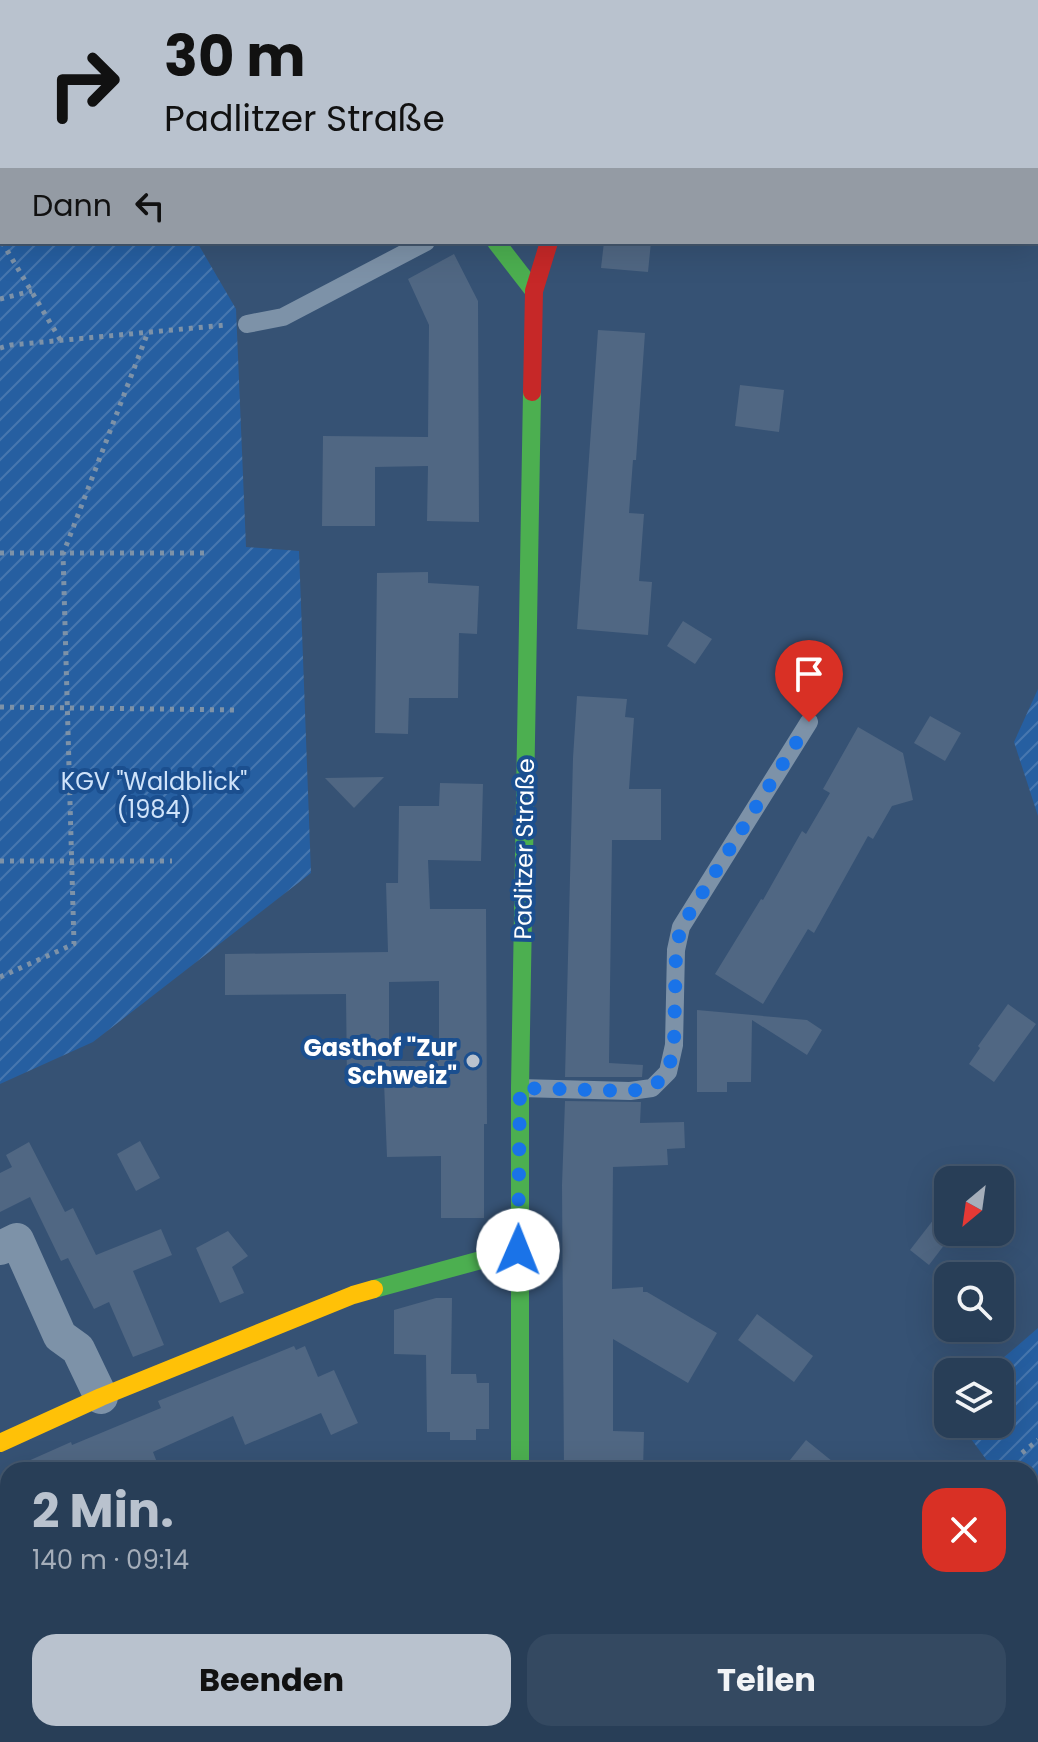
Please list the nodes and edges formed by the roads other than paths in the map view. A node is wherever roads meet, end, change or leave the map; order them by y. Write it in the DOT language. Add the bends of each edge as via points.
graph roads {
  1 [pos="422,244"];
  2 [pos="498,244"];
  3 [pos="548,244"];
  4 [pos="534,291"];
  5 [pos="247,324"];
  6 [pos="809,722"];
  7 [pos="520,1088"];
  8 [pos="0,1248"];
  9 [pos="518,1250"];
  10 [pos="101,1397"];
  11 [pos="2,1436"];
  12 [pos="520,1462"];
  1 -- 5 [label="lane" via="283,317"];
  2 -- 4 [label="street"];
  3 -- 4 [label="street, Paditzer Straße"];
  4 -- 7 [label="street, Paditzer Straße"];
  6 -- 7 [label="lane" via="681,927 668,1072 652,1088 630,1091"];
  7 -- 9 [label="street, Paditzer Straße"];
  8 -- 10 [label="street" via="17,1240 60,1336 78,1349"];
  9 -- 10 [label="street" via="353,1295"];
  9 -- 12 [label="street, Paditzer Straße"];
  10 -- 11 [label="street"];
}
